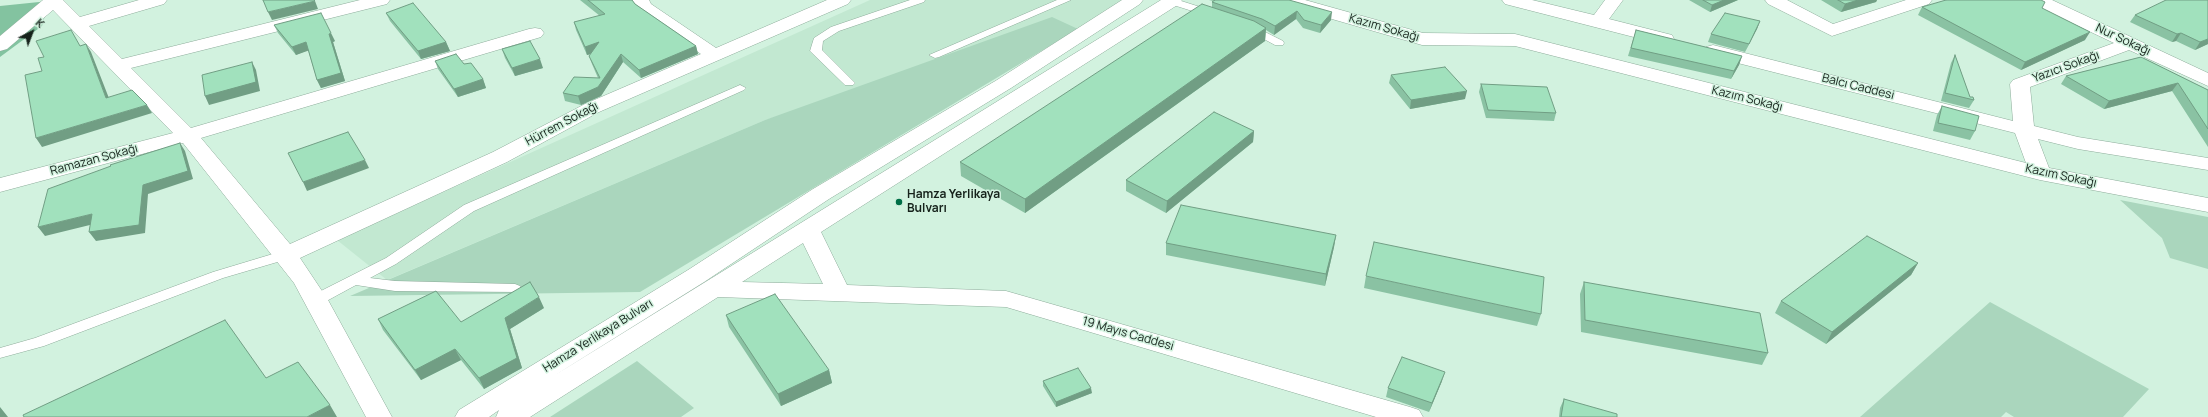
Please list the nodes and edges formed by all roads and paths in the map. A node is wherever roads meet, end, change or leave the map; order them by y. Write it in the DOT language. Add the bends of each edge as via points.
graph roads {
  1 [pos="158,0"];
  2 [pos="381,0"];
  3 [pos="640,0"];
  4 [pos="920,0"];
  5 [pos="1066,0"];
  6 [pos="1134,0"];
  7 [pos="1286,0"];
  8 [pos="1510,0"];
  9 [pos="1614,0"];
  10 [pos="1774,0"];
  11 [pos="1923,0"];
  12 [pos="2038,0"];
  13 [pos="52,1"];
  14 [pos="1172,1"];
  15 [pos="832,2"];
  16 [pos="1222,18"];
  17 [pos="1598,22"];
  18 [pos="76,24"];
  19 [pos="1243,25"];
  20 [pos="535,33"];
  21 [pos="1279,43"];
  22 [pos="2130,43"];
  23 [pos="0,45"];
  24 [pos="714,55"];
  25 [pos="935,55"];
  26 [pos="118,66"];
  27 [pos="2208,80"];
  28 [pos="849,83"];
  29 [pos="740,88"];
  30 [pos="2024,129"];
  31 [pos="187,136"];
  32 [pos="2208,164"];
  33 [pos="2040,173"];
  34 [pos="0,184"];
  35 [pos="2208,205"];
  36 [pos="808,229"];
  37 [pos="286,255"];
  38 [pos="354,280"];
  39 [pos="717,288"];
  40 [pos="515,289"];
  41 [pos="838,292"];
  42 [pos="316,300"];
  43 [pos="0,353"];
  44 [pos="378,417"];
  45 [pos="468,417"];
  46 [pos="509,417"];
  47 [pos="1410,417"];
  1 -- 18 [label="street"];
  2 -- 26 [label="street"];
  3 -- 24 [label="street" via="644,7"];
  4 -- 28 [label="lane" via="835,29 818,40 816,51"];
  5 -- 25 [label="lane"];
  6 -- 45 [label="street, Hamza Yerlikaya Bulvarı" via="1004,84 822,194 696,276"];
  7 -- 33 [label="street, Kazım Sokağı" via="1422,39 1515,40"];
  8 -- 17 [label="street, Balcı Caddesi"];
  9 -- 17 [label="street"];
  10 -- 11 [label="street" via="1832,31"];
  12 -- 22 [label="street, Nur Sokağı"];
  13 -- 18 [label="street"];
  13 -- 23 [label="street"];
  14 -- 16 [label="lane"];
  14 -- 36 [label="street, Hamza Yerlikaya Bulvarı"];
  15 -- 24 [label="street, Hürrem Sokağı"];
  17 -- 30 [label="street, Balcı Caddesi"];
  18 -- 26 [label="street"];
  19 -- 21 [label="lane"];
  20 -- 31 [label="street, Ramazan Sokağı"];
  22 -- 27 [label="street, Nur Sokağı"];
  22 -- 30 [label="street, Yazıcı Sokağı" via="2020,84"];
  24 -- 37 [label="street, Hürrem Sokağı" via="592,108 500,157"];
  26 -- 31 [label="street"];
  29 -- 38 [label="lane" via="469,208 391,261"];
  30 -- 32 [label="street, Balcı Caddesi" via="2078,143"];
  30 -- 33 [label="street, Yazıcı Sokağı"];
  31 -- 34 [label="street, Ramazan Sokağı"];
  31 -- 37 [label="street"];
  33 -- 35 [label="street, Kazım Sokağı"];
  36 -- 39 [label="street, Hamza Yerlikaya Bulvarı"];
  36 -- 41 [label="street"];
  37 -- 42 [label="street"];
  37 -- 43 [label="lane" via="218,275 39,342"];
  38 -- 40 [label="lane" via="395,286"];
  38 -- 42 [label="lane"];
  39 -- 41 [label="street, 19 Mayıs Caddesi"];
  39 -- 46 [label="street, Hamza Yerlikaya Bulvarı"];
  41 -- 47 [label="street, 19 Mayıs Caddesi" via="1006,299"];
  42 -- 44 [label="street"];
}
